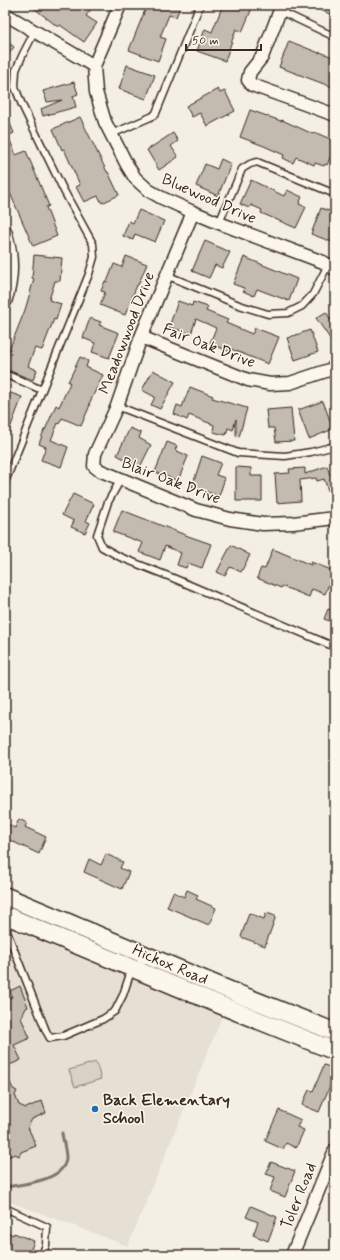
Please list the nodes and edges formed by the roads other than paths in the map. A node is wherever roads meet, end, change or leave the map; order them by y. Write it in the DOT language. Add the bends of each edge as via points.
graph roads {
  1 [pos="120,5"];
  2 [pos="200,5"];
  3 [pos="281,8"];
  4 [pos="5,14"];
  5 [pos="36,32"];
  6 [pos="335,37"];
  7 [pos="94,66"];
  8 [pos="335,114"];
  9 [pos="112,134"];
  10 [pos="335,194"];
  11 [pos="192,212"];
  12 [pos="219,223"];
  13 [pos="5,231"];
  14 [pos="331,267"];
  15 [pos="166,275"];
  16 [pos="5,302"];
  17 [pos="141,337"];
  18 [pos="335,367"];
  19 [pos="5,374"];
  20 [pos="42,390"];
  21 [pos="117,406"];
  22 [pos="335,446"];
  23 [pos="94,466"];
  24 [pos="120,479"];
  25 [pos="5,482"];
  26 [pos="335,518"];
  27 [pos="335,647"];
  28 [pos="5,896"];
  29 [pos="7,921"];
  30 [pos="115,942"];
  31 [pos="138,952"];
  32 [pos="132,968"];
  33 [pos="335,1032"];
  34 [pos="335,1051"];
  35 [pos="335,1150"];
  36 [pos="5,1208"];
  37 [pos="42,1255"];
  38 [pos="292,1255"];
  1 -- 7 [label="street, Bluewood Drive"];
  2 -- 9 [label="lane" via="156,113 146,120"];
  3 -- 6 [label="lane"];
  3 -- 8 [label="street" via="262,57 250,72 248,80 252,85"];
  4 -- 5 [label="street"];
  5 -- 7 [label="street"];
  5 -- 20 [label="lane" via="16,70 15,87 92,244 94,257"];
  7 -- 9 [label="street, Bluewood Drive" via="96,92 101,111"];
  9 -- 11 [label="street, Bluewood Drive" via="127,165 148,190"];
  10 -- 12 [label="lane" via="257,162 242,168"];
  11 -- 12 [label="street, Bluewood Drive"];
  11 -- 15 [label="street, Meadowwood Drive"];
  12 -- 14 [label="street, Bluewood Drive"];
  13 -- 16 [label="street" via="12,270"];
  14 -- 15 [label="lane" via="302,306 288,313 268,314"];
  15 -- 17 [label="street, Meadowwood Drive"];
  17 -- 18 [label="street, Fair Oak Drive" via="248,380 270,384 290,383"];
  17 -- 21 [label="street, Meadowwood Drive"];
  19 -- 20 [label="lane"];
  20 -- 25 [label="lane"];
  21 -- 22 [label="lane" via="238,452 284,456"];
  21 -- 23 [label="street, Meadowwood Drive" via="95,454"];
  23 -- 24 [label="street, Blair Oak Drive"];
  24 -- 26 [label="street, Blair Oak Drive" via="196,510 230,519 263,524"];
  24 -- 27 [label="lane" via="108,502 97,535 102,547 120,558"];
  28 -- 30 [label="street, Hickox Road"];
  29 -- 30 [label="street" via="16,909 24,908 106,943"];
  29 -- 32 [label="street, Hickox Road"];
  29 -- 32 [label="lane" via="7,932 50,1038 63,1036 103,1019 115,1011"];
  30 -- 31 [label="street, Hickox Road"];
  31 -- 32 [label="street"];
  31 -- 33 [label="street, Hickox Road"];
  32 -- 34 [label="street, Hickox Road"];
  35 -- 38 [label="street, Toler Road"];
  36 -- 37 [label="lane" via="47,1227 46,1245"];
}
